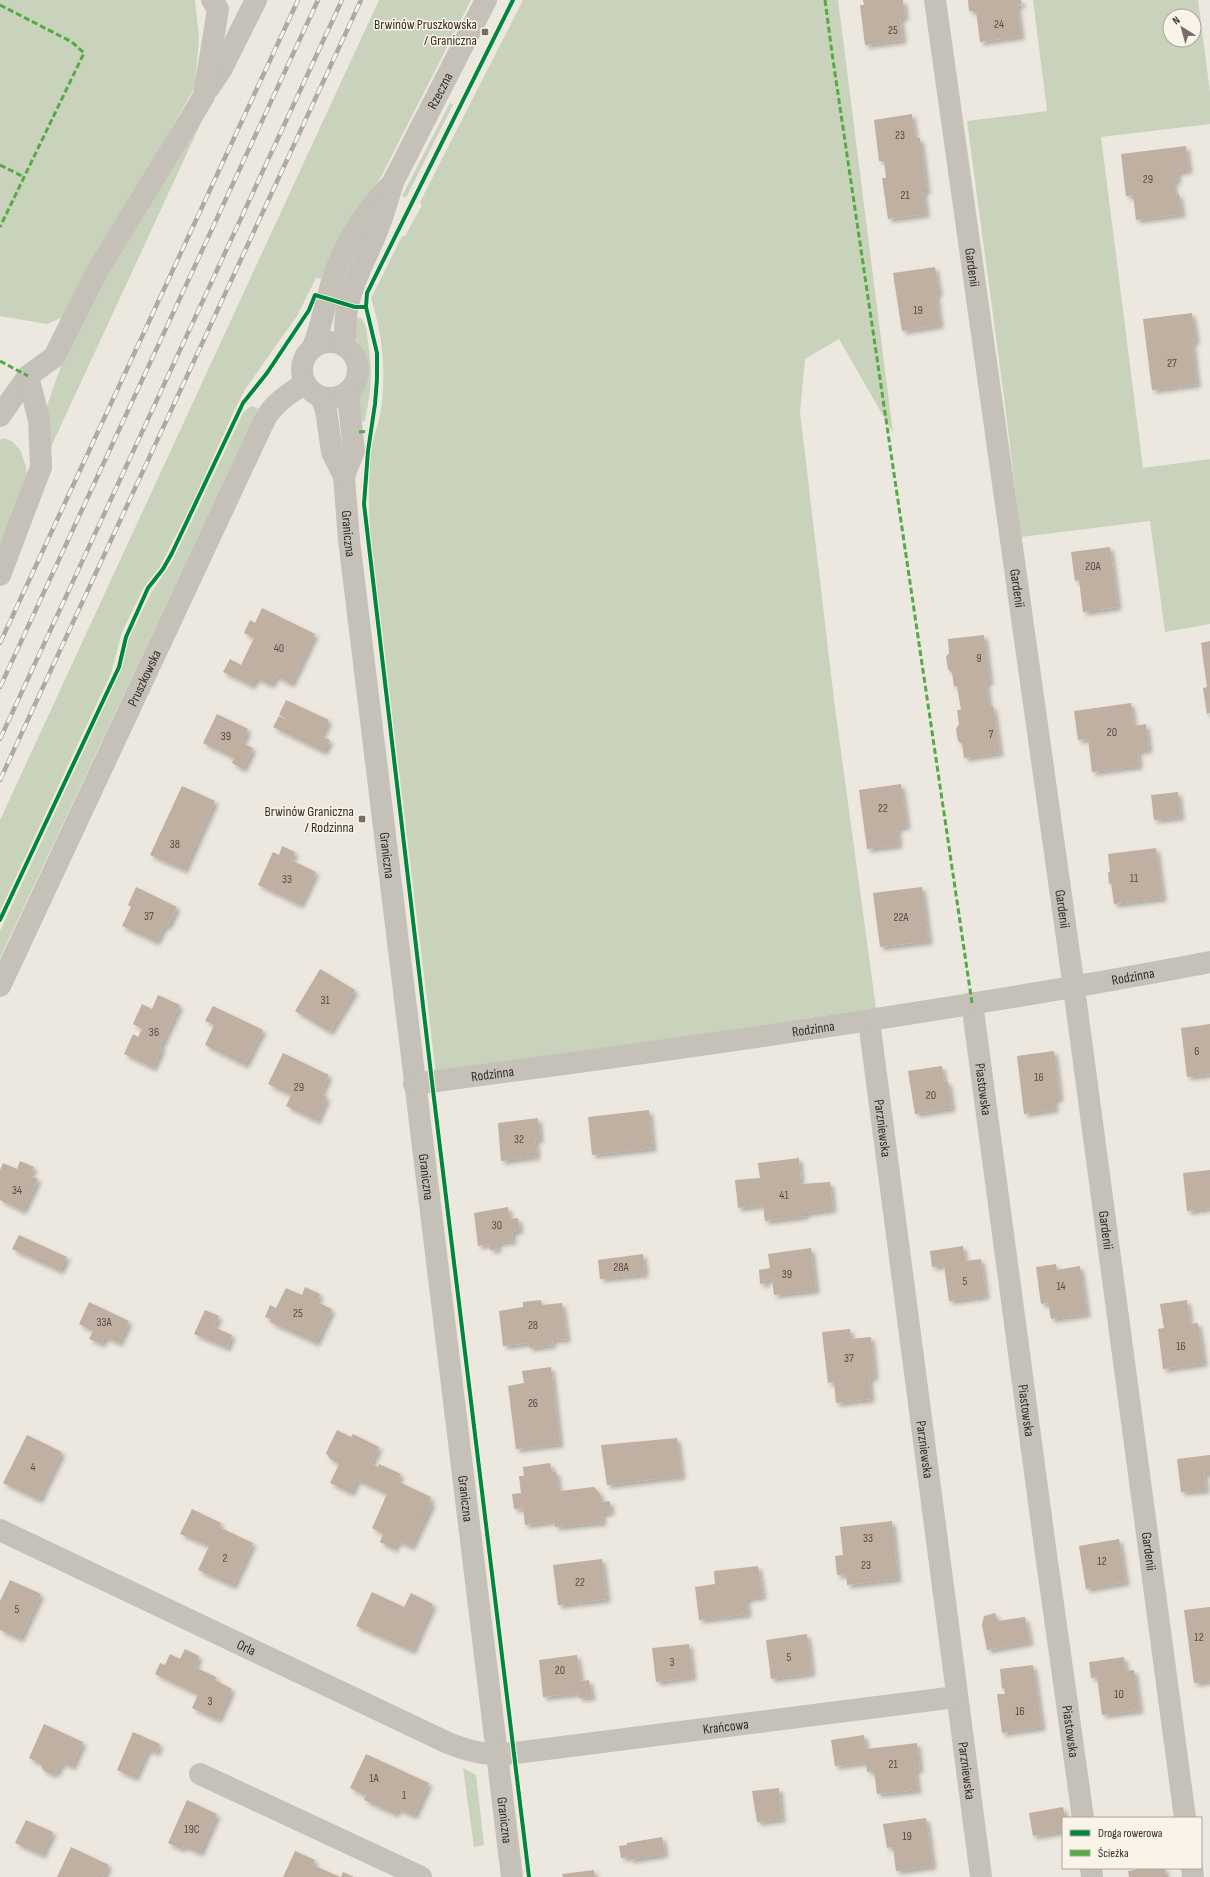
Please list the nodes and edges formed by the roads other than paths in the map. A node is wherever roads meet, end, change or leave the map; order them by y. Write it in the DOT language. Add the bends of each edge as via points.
graph roads {
  1 [pos="212,0"];
  2 [pos="256,0"];
  3 [pos="486,0"];
  4 [pos="935,0"];
  5 [pos="204,96"];
  6 [pos="393,182"];
  7 [pos="313,347"];
  8 [pos="346,347"];
  9 [pos="28,376"];
  10 [pos="313,390"];
  11 [pos="349,391"];
  12 [pos="0,416"];
  13 [pos="344,476"];
  14 [pos="0,575"];
  15 [pos="1210,962"];
  16 [pos="0,986"];
  17 [pos="1074,988"];
  18 [pos="972,1003"];
  19 [pos="869,1021"];
  20 [pos="414,1084"];
  21 [pos="0,1530"];
  22 [pos="956,1697"];
  23 [pos="496,1754"];
  24 [pos="200,1774"];
  25 [pos="1084,1817"];
  26 [pos="1185,1817"];
  27 [pos="421,1877"];
  28 [pos="512,1877"];
  29 [pos="981,1877"];
  1 -- 5 [label="street" via="218,9"];
  2 -- 5 [label="street" via="222,70"];
  3 -- 6 [label="street, Rzeczna"];
  4 -- 17 [label="street, Gardenii"];
  5 -- 9 [label="street" via="95,276 54,357"];
  6 -- 7 [label="street, Rzeczna" via="355,229 345,249 332,279"];
  6 -- 8 [label="street, Rzeczna" via="384,214 354,283 348,304 344,325"];
  7 -- 8 [label="street" via="330,342"];
  7 -- 10 [label="street" via="303,361 302,369"];
  8 -- 11 [label="street" via="358,366 355,383"];
  9 -- 12 [label="street"];
  9 -- 14 [label="street" via="39,420 41,467"];
  10 -- 11 [label="street" via="331,398"];
  10 -- 13 [label="street, Graniczna" via="326,410 332,452"];
  10 -- 16 [label="street, Pruszkowska" via="277,403 264,420"];
  11 -- 13 [label="street, Graniczna" via="354,451"];
  13 -- 20 [label="street, Graniczna" via="350,548"];
  15 -- 17 [label="street, Rodzinna"];
  17 -- 18 [label="street, Rodzinna"];
  17 -- 26 [label="street, Gardenii"];
  18 -- 19 [label="street, Rodzinna"];
  18 -- 25 [label="street, Piastowska"];
  19 -- 20 [label="street, Rodzinna"];
  19 -- 22 [label="street, Parzniewska"];
  20 -- 23 [label="street, Graniczna"];
  21 -- 23 [label="street, Orla" via="448,1743 478,1753"];
  22 -- 23 [label="street, Krańcowa"];
  22 -- 29 [label="street, Parzniewska"];
  23 -- 28 [label="street, Graniczna"];
  24 -- 27 [label="street"];
}
